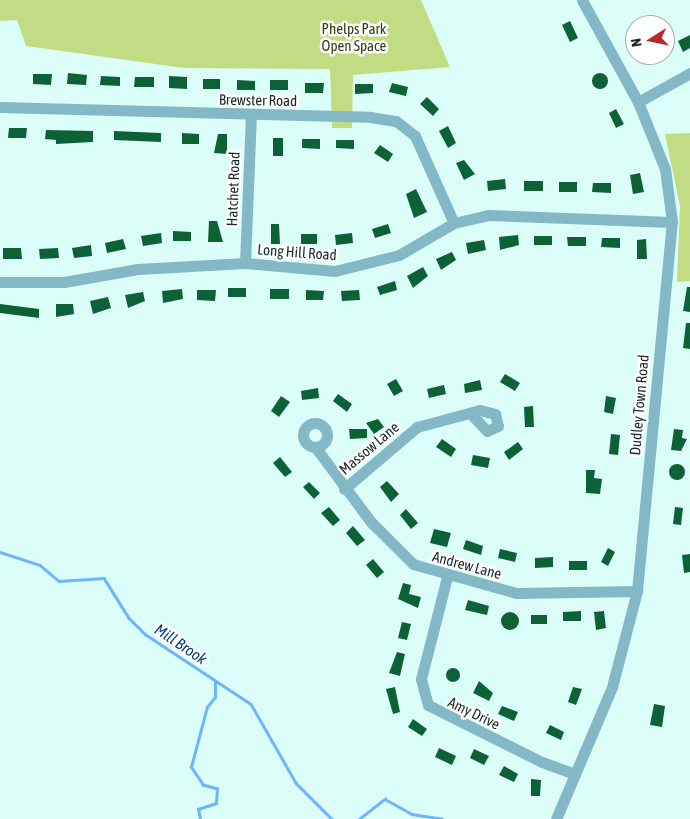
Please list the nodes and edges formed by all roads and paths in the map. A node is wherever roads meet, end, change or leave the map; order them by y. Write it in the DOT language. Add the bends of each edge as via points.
graph roads {
  1 [pos="582,0"];
  2 [pos="690,73"];
  3 [pos="638,102"];
  4 [pos="0,107"];
  5 [pos="251,116"];
  6 [pos="672,222"];
  7 [pos="454,223"];
  8 [pos="245,264"];
  9 [pos="0,282"];
  10 [pos="470,413"];
  11 [pos="316,448"];
  12 [pos="344,489"];
  13 [pos="447,577"];
  14 [pos="637,590"];
  15 [pos="574,774"];
  16 [pos="556,819"];
  1 -- 3 [label="street, Dudley Town Road"];
  2 -- 3 [label="street"];
  3 -- 6 [label="street, Dudley Town Road" via="665,169"];
  4 -- 5 [label="street, Brewster Road"];
  5 -- 7 [label="street, Brewster Road" via="370,117 396,121 415,136"];
  5 -- 8 [label="street, Hatchet Road"];
  6 -- 7 [label="street, Long Hill Road" via="528,214 488,215"];
  6 -- 14 [label="street, Dudley Town Road"];
  7 -- 8 [label="street, Long Hill Road" via="400,255 363,267 335,271"];
  8 -- 9 [label="street, Long Hill Road" via="138,270 64,282"];
  10 -- 12 [label="street, Massow Lane" via="417,428"];
  11 -- 12 [label="street, Andrew Lane"];
  12 -- 13 [label="street, Andrew Lane" via="397,553"];
  13 -- 14 [label="street, Andrew Lane" via="516,593"];
  13 -- 15 [label="street, Amy Drive" via="421,679 425,700 439,712"];
  14 -- 15 [label="street, Dudley Town Road" via="612,687"];
  15 -- 16 [label="street, Dudley Town Road"];
}
